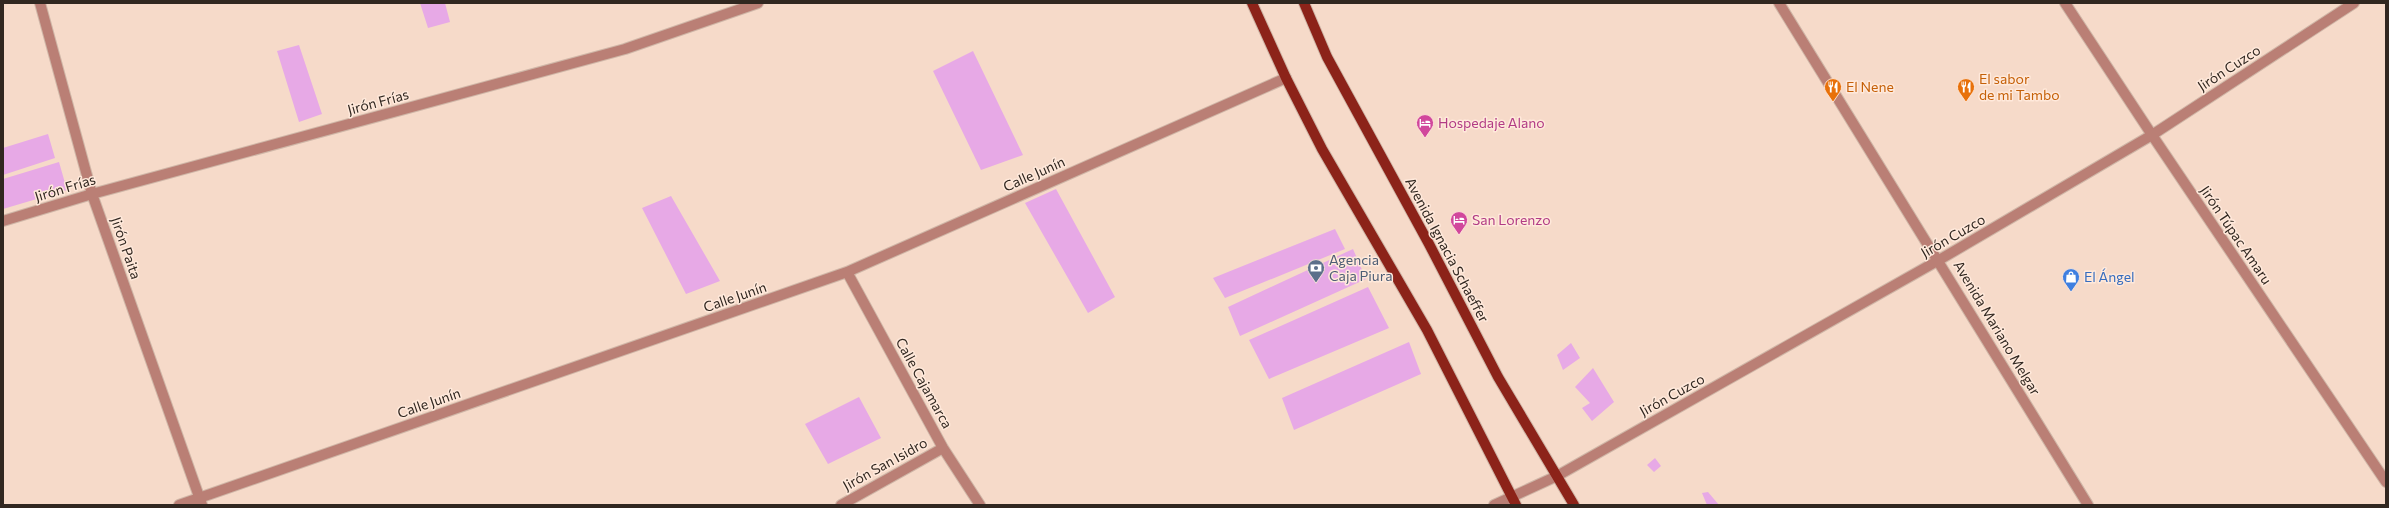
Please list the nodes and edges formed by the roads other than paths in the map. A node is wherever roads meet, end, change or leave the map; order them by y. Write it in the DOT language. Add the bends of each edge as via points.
graph roads {
  1 [pos="40,3"];
  2 [pos="758,3"];
  3 [pos="1252,3"];
  4 [pos="1304,3"];
  5 [pos="1779,3"];
  6 [pos="2065,3"];
  7 [pos="2354,3"];
  8 [pos="1286,78"];
  9 [pos="2152,135"];
  10 [pos="92,194"];
  11 [pos="3,221"];
  12 [pos="1939,260"];
  13 [pos="847,272"];
  14 [pos="944,448"];
  15 [pos="1557,476"];
  16 [pos="2386,482"];
  17 [pos="1514,501"];
  18 [pos="200,502"];
  19 [pos="179,505"];
  20 [pos="841,505"];
  21 [pos="980,505"];
  22 [pos="1494,505"];
  23 [pos="1574,505"];
  24 [pos="2088,505"];
  1 -- 10 [label="street, Jirón Paita"];
  2 -- 10 [label="street, Jirón Frías" via="625,49"];
  3 -- 8 [label="main road"];
  4 -- 15 [label="main road, Avenida Ignacia Schaeffer" via="1327,57 1498,377"];
  5 -- 12 [label="street, Avenida Mariano Melgar"];
  6 -- 9 [label="street, Jirón Túpac Amaru"];
  7 -- 9 [label="street, Jirón Cuzco"];
  8 -- 13 [label="street, Calle Junín"];
  8 -- 17 [label="main road" via="1322,149 1427,330"];
  9 -- 12 [label="street, Jirón Cuzco"];
  9 -- 16 [label="street, Jirón Túpac Amaru"];
  10 -- 11 [label="street, Jirón Frías"];
  10 -- 18 [label="street, Jirón Paita"];
  12 -- 15 [label="street, Jirón Cuzco"];
  12 -- 24 [label="street, Avenida Mariano Melgar"];
  13 -- 14 [label="street, Calle Cajamarca"];
  13 -- 18 [label="street, Calle Junín"];
  14 -- 20 [label="street, Jirón San Isidro"];
  14 -- 21 [label="street, Calle Cajamarca"];
  15 -- 17 [label="street, Jirón Cuzco"];
  15 -- 23 [label="main road, Avenida Ignacia Schaeffer"];
  17 -- 22 [label="street, Jirón Cuzco"];
  18 -- 19 [label="street, Calle Junín"];
}
